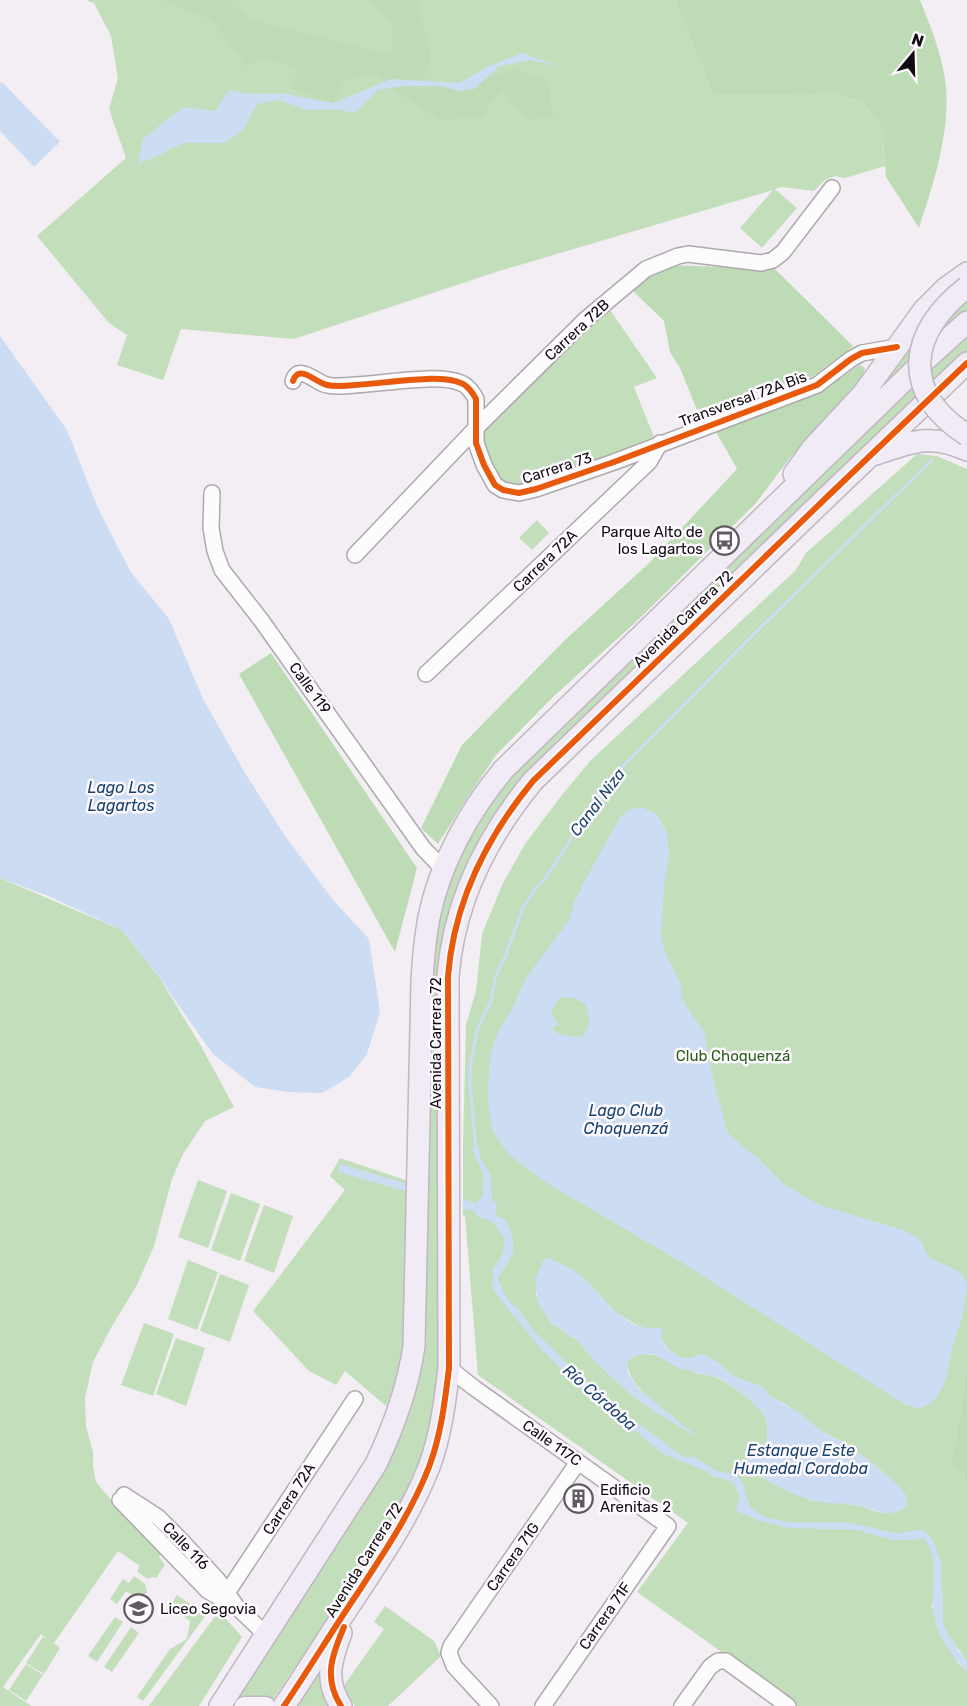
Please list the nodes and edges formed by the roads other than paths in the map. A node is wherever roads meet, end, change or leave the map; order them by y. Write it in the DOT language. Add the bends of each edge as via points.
graph roads {
  1 [pos="832,188"];
  2 [pos="967,273"];
  3 [pos="967,287"];
  4 [pos="967,322"];
  5 [pos="897,347"];
  6 [pos="857,356"];
  7 [pos="967,363"];
  8 [pos="875,378"];
  9 [pos="293,381"];
  10 [pos="477,427"];
  11 [pos="967,435"];
  12 [pos="660,443"];
  13 [pos="967,450"];
  14 [pos="870,456"];
  15 [pos="212,493"];
  16 [pos="757,524"];
  17 [pos="355,555"];
  18 [pos="426,674"];
  19 [pos="444,870"];
  20 [pos="456,1386"];
  21 [pos="355,1400"];
  22 [pos="578,1462"];
  23 [pos="122,1498"];
  24 [pos="668,1526"];
  25 [pos="225,1596"];
  26 [pos="356,1596"];
  27 [pos="266,1635"];
  28 [pos="220,1706"];
  29 [pos="244,1706"];
  30 [pos="266,1706"];
  31 [pos="284,1706"];
  32 [pos="341,1706"];
  33 [pos="491,1706"];
  34 [pos="543,1706"];
  35 [pos="682,1706"];
  36 [pos="788,1706"];
  1 -- 10 [label="street, Carrera 72B" via="773,260 761,263 688,255 646,269 585,320"];
  2 -- 5 [label="highway, Avenida Carrera 72" via="933,299"];
  3 -- 11 [label="highway, bridge" via="929,327 920,359 924,388 936,410"];
  4 -- 16 [label="highway, Avenida Carrera 72"];
  5 -- 6 [label="street, Transversal 72A Bis"];
  5 -- 8 [label="highway, Avenida Carrera 72"];
  6 -- 8 [label="street" via="876,360"];
  6 -- 12 [label="street, Transversal 72A Bis" via="817,385"];
  7 -- 14 [label="highway, Avenida Carrera 72"];
  8 -- 16 [label="highway, Avenida Carrera 72" via="812,450"];
  9 -- 10 [label="street, Carrera 73" via="299,373 326,385 354,386 445,378 464,384 473,394"];
  10 -- 12 [label="street, Carrera 73" via="476,443 495,484 519,493"];
  10 -- 17 [label="street, Carrera 72B"];
  12 -- 18 [label="street, Carrera 72A" via="649,462"];
  13 -- 14 [label="highway" via="930,440"];
  14 -- 20 [label="highway, Avenida Carrera 72" via="533,781 483,854 455,924 448,976 449,1368"];
  15 -- 19 [label="street, Calle 119" via="211,528 222,570 423,848"];
  16 -- 19 [label="highway, Avenida Carrera 72" via="504,768 465,825"];
  19 -- 27 [label="highway, Avenida Carrera 72" via="429,917 422,982 414,1347 409,1376 392,1430 376,1464"];
  20 -- 22 [label="street, Calle 117C"];
  20 -- 26 [label="highway, Avenida Carrera 72" via="420,1490"];
  21 -- 25 [label="street, Carrera 72A"];
  22 -- 24 [label="street, Calle 117C"];
  22 -- 33 [label="street, Carrera 71G" via="448,1653 454,1666"];
  23 -- 25 [label="street, Calle 116" via="208,1591"];
  24 -- 34 [label="street, Carrera 71F"];
  25 -- 27 [label="street, Calle 116"];
  26 -- 31 [label="highway, Avenida Carrera 72"];
  26 -- 32 [label="highway" via="330,1666 330,1678"];
  27 -- 28 [label="highway, Avenida Carrera 72"];
  29 -- 30 [label="main road"];
  35 -- 36 [label="street" via="718,1661 726,1661"];
}
